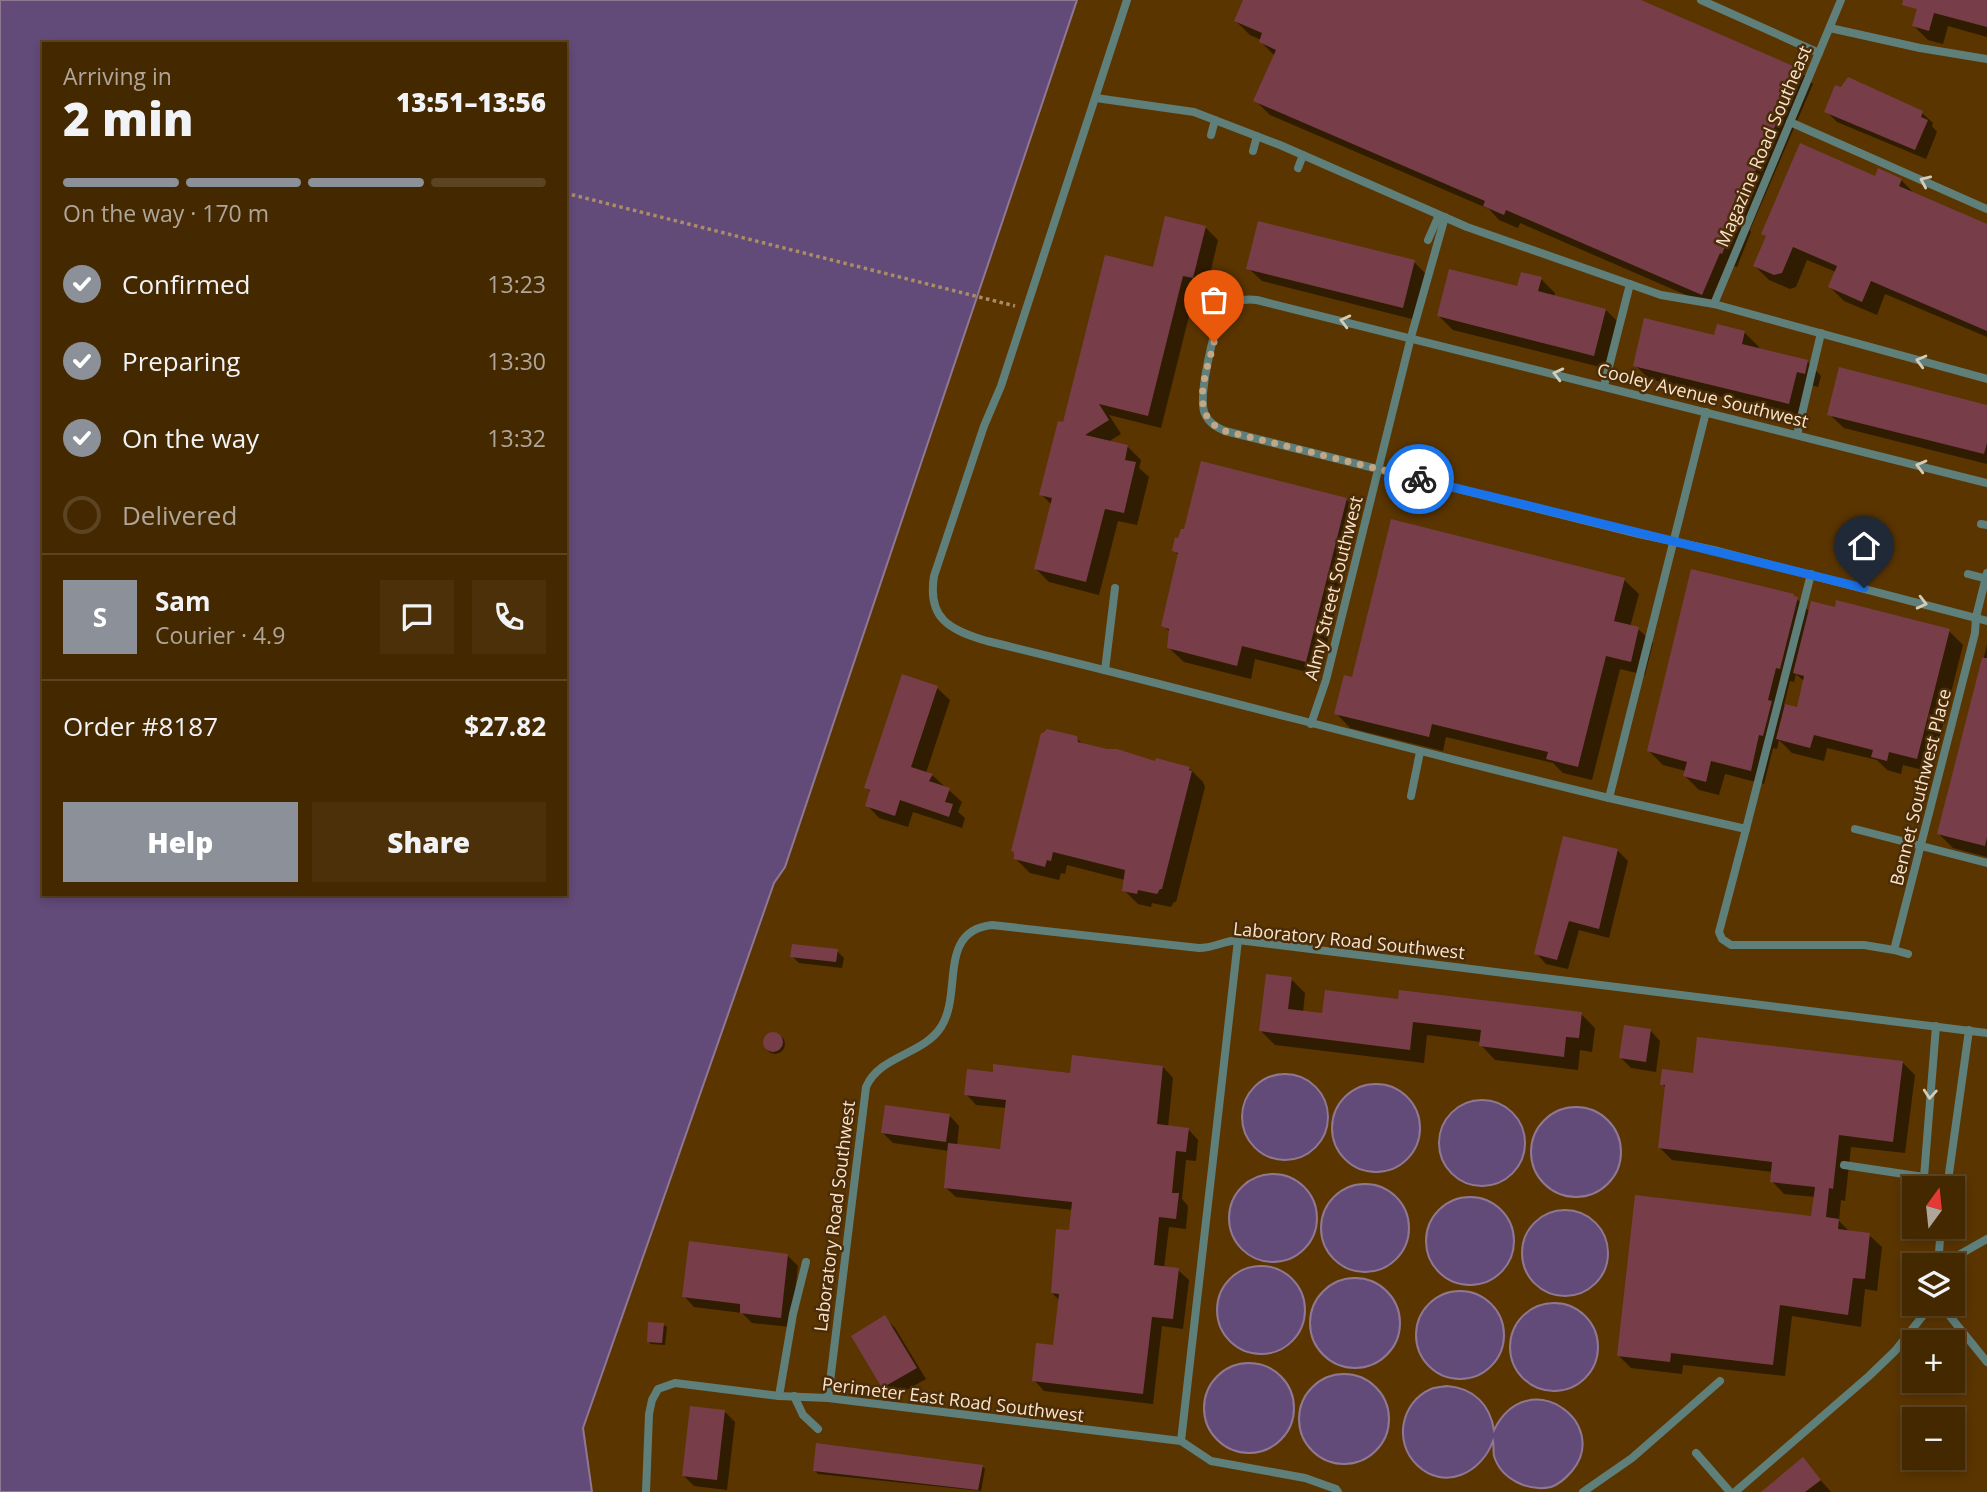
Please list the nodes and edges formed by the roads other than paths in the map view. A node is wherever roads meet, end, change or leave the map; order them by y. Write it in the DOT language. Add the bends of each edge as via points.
graph roads {
  1 [pos="1127,0"];
  2 [pos="1701,0"];
  3 [pos="1841,0"];
  4 [pos="1830,28"];
  5 [pos="1819,53"];
  6 [pos="1987,59"];
  7 [pos="1096,97"];
  8 [pos="1215,120"];
  9 [pos="1790,122"];
  10 [pos="1210,135"];
  11 [pos="1257,136"];
  12 [pos="1253,151"];
  13 [pos="1303,155"];
  14 [pos="1298,168"];
  15 [pos="1987,209"];
  16 [pos="1442,216"];
  17 [pos="1428,240"];
  18 [pos="1630,284"];
  19 [pos="1714,304"];
  20 [pos="1821,333"];
  21 [pos="1411,337"];
  22 [pos="1987,379"];
  23 [pos="1604,386"];
  24 [pos="1706,412"];
  25 [pos="1797,435"];
  26 [pos="1380,469"];
  27 [pos="1987,483"];
  28 [pos="1674,541"];
  29 [pos="1968,574"];
  30 [pos="1811,575"];
  31 [pos="1986,577"];
  32 [pos="1115,588"];
  33 [pos="1976,617"];
  34 [pos="1987,621"];
  35 [pos="1105,670"];
  36 [pos="1311,724"];
  37 [pos="1420,752"];
  38 [pos="1411,796"];
  39 [pos="1609,798"];
  40 [pos="1746,829"];
  41 [pos="1856,829"];
  42 [pos="1921,845"];
  43 [pos="1987,863"];
  44 [pos="1238,940"];
  45 [pos="1894,950"];
  46 [pos="1908,954"];
  47 [pos="1936,1026"];
  48 [pos="1969,1030"];
  49 [pos="1987,1033"];
  50 [pos="1843,1165"];
  51 [pos="1917,1176"];
  52 [pos="1924,1176"];
  53 [pos="1949,1176"];
  54 [pos="1987,1239"];
  55 [pos="1962,1253"];
  56 [pos="806,1262"];
  57 [pos="1923,1316"];
  58 [pos="1950,1316"];
  59 [pos="1987,1362"];
  60 [pos="1720,1381"];
  61 [pos="779,1396"];
  62 [pos="794,1396"];
  63 [pos="828,1398"];
  64 [pos="818,1429"];
  65 [pos="1181,1441"];
  66 [pos="1696,1453"];
  67 [pos="646,1492"];
  68 [pos="1338,1492"];
  69 [pos="1583,1492"];
  70 [pos="1730,1492"];
  71 [pos="1735,1492"];
  1 -- 7 [label="lane"];
  2 -- 5 [label="lane"];
  3 -- 4 [label="lane, Magazine Road Southeast"];
  4 -- 5 [label="lane, Magazine Road Southeast"];
  4 -- 6 [label="lane"];
  5 -- 9 [label="lane, Magazine Road Southeast"];
  7 -- 8 [label="lane" via="1194,112"];
  7 -- 35 [label="lane" via="932,589 939,615 961,633 1049,660"];
  8 -- 10 [label="lane"];
  8 -- 11 [label="lane"];
  15 -- 9 [label="lane, one-way"];
  9 -- 19 [label="lane, Magazine Road Southeast"];
  11 -- 12 [label="lane"];
  11 -- 13 [label="lane"];
  13 -- 14 [label="lane"];
  13 -- 16 [label="lane"];
  16 -- 17 [label="lane"];
  16 -- 18 [label="lane"];
  16 -- 21 [label="lane, Almy Street Southwest"];
  18 -- 19 [label="lane" via="1661,295"];
  18 -- 23 [label="lane"];
  19 -- 20 [label="lane"];
  22 -- 20 [label="lane, one-way"];
  20 -- 25 [label="lane"];
  23 -- 21 [label="lane, Cooley Avenue Southwest, one-way"];
  21 -- 26 [label="lane, Almy Street Southwest"];
  21 -- 26 [label="lane, Cooley Avenue Southwest, one-way" via="1247,299 1222,312 1202,392 1203,411 1217,428"];
  23 -- 24 [label="lane, Cooley Avenue Southwest"];
  24 -- 25 [label="lane, Cooley Avenue Southwest"];
  24 -- 28 [label="lane"];
  27 -- 25 [label="lane, Cooley Avenue Southwest, one-way"];
  26 -- 28 [label="lane, Cooley Avenue Southwest"];
  26 -- 36 [label="lane, Almy Street Southwest"];
  28 -- 30 [label="lane, Cooley Avenue Southwest"];
  28 -- 39 [label="lane"];
  29 -- 31 [label="lane"];
  30 -- 33 [label="lane, Cooley Avenue Southwest, one-way"];
  30 -- 40 [label="lane"];
  31 -- 33 [label="lane, Bennet Southwest Place"];
  32 -- 35 [label="lane"];
  33 -- 34 [label="lane, Cooley Avenue Southwest"];
  33 -- 42 [label="lane, Bennet Southwest Place"];
  35 -- 36 [label="lane"];
  36 -- 37 [label="lane"];
  37 -- 38 [label="lane"];
  37 -- 39 [label="lane"];
  39 -- 40 [label="lane"];
  40 -- 45 [label="lane" via="1719,932 1722,939 1731,945 1864,945"];
  41 -- 42 [label="lane"];
  42 -- 43 [label="lane"];
  42 -- 45 [label="lane, Bennet Southwest Place"];
  44 -- 47 [label="lane, Laboratory Road Southwest"];
  44 -- 63 [label="lane, Laboratory Road Southwest" via="1199,948 992,925 967,934 959,945 941,1027 878,1069 866,1087"];
  44 -- 65 [label="lane"];
  45 -- 46 [label="lane"];
  47 -- 48 [label="lane, Laboratory Road Southwest"];
  47 -- 52 [label="lane, one-way"];
  48 -- 49 [label="lane, Laboratory Road Southwest"];
  48 -- 53 [label="lane"];
  50 -- 51 [label="lane"];
  54 -- 55 [label="lane"];
  56 -- 61 [label="lane"];
  57 -- 71 [label="lane" via="1869,1376"];
  58 -- 59 [label="lane"];
  60 -- 69 [label="lane" via="1632,1458"];
  61 -- 62 [label="lane, Perimeter East Road Southwest"];
  61 -- 67 [label="lane, Perimeter East Road Southwest" via="675,1383 658,1390 649,1414"];
  62 -- 63 [label="lane, Perimeter East Road Southwest"];
  62 -- 64 [label="lane" via="803,1415"];
  63 -- 65 [label="lane, Perimeter East Road Southwest"];
  65 -- 68 [label="lane, Perimeter East Road Southwest" via="1211,1461 1305,1478"];
  66 -- 70 [label="lane"];
}
